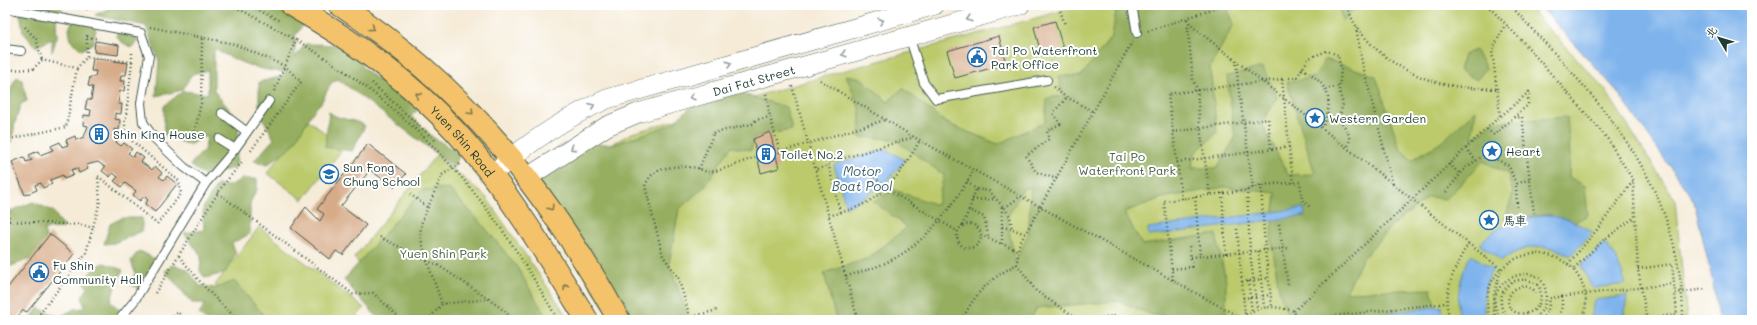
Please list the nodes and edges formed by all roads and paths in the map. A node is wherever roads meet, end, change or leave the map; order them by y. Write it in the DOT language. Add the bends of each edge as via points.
graph roads {
  1 [pos="232,5"];
  2 [pos="249,5"];
  3 [pos="340,5"];
  4 [pos="935,5"];
  5 [pos="1020,5"];
  6 [pos="1132,5"];
  7 [pos="1226,5"];
  8 [pos="1346,5"];
  9 [pos="1487,5"];
  10 [pos="1510,5"];
  11 [pos="1218,6"];
  12 [pos="1059,7"];
  13 [pos="5,9"];
  14 [pos="82,10"];
  15 [pos="95,13"];
  16 [pos="288,14"];
  17 [pos="1187,19"];
  18 [pos="1065,25"];
  19 [pos="1505,25"];
  20 [pos="148,26"];
  21 [pos="1356,26"];
  22 [pos="25,28"];
  23 [pos="1137,33"];
  24 [pos="909,36"];
  25 [pos="202,38"];
  26 [pos="296,40"];
  27 [pos="5,49"];
  28 [pos="20,51"];
  29 [pos="132,53"];
  30 [pos="42,60"];
  31 [pos="1236,60"];
  32 [pos="132,62"];
  33 [pos="285,66"];
  34 [pos="77,68"];
  35 [pos="1302,68"];
  36 [pos="5,70"];
  37 [pos="1282,79"];
  38 [pos="368,80"];
  39 [pos="819,80"];
  40 [pos="1047,80"];
  41 [pos="1263,81"];
  42 [pos="791,82"];
  43 [pos="1238,84"];
  44 [pos="1340,86"];
  45 [pos="765,89"];
  46 [pos="1197,89"];
  47 [pos="1325,89"];
  48 [pos="1497,89"];
  49 [pos="1067,97"];
  50 [pos="1284,98"];
  51 [pos="269,100"];
  52 [pos="1094,112"];
  53 [pos="222,113"];
  54 [pos="1500,116"];
  55 [pos="770,117"];
  56 [pos="1513,118"];
  57 [pos="885,120"];
  58 [pos="1244,122"];
  59 [pos="1200,128"];
  60 [pos="1322,128"];
  61 [pos="1487,129"];
  62 [pos="247,132"];
  63 [pos="1173,132"];
  64 [pos="914,137"];
  65 [pos="193,139"];
  66 [pos="220,139"];
  67 [pos="5,140"];
  68 [pos="920,140"];
  69 [pos="809,142"];
  70 [pos="441,145"];
  71 [pos="1289,147"];
  72 [pos="1347,148"];
  73 [pos="1466,148"];
  74 [pos="235,149"];
  75 [pos="1271,149"];
  76 [pos="1248,152"];
  77 [pos="512,157"];
  78 [pos="756,157"];
  79 [pos="1205,158"];
  80 [pos="464,161"];
  81 [pos="1476,161"];
  82 [pos="1177,162"];
  83 [pos="1449,164"];
  84 [pos="5,165"];
  85 [pos="829,166"];
  86 [pos="453,168"];
  87 [pos="699,169"];
  88 [pos="816,169"];
  89 [pos="974,170"];
  90 [pos="872,174"];
  91 [pos="1460,174"];
  92 [pos="491,175"];
  93 [pos="525,179"];
  94 [pos="1057,179"];
  95 [pos="1530,179"];
  96 [pos="1633,180"];
  97 [pos="967,182"];
  98 [pos="206,183"];
  99 [pos="1293,183"];
  100 [pos="1516,184"];
  101 [pos="1261,185"];
  102 [pos="1393,185"];
  103 [pos="886,188"];
  104 [pos="1253,188"];
  105 [pos="976,189"];
  106 [pos="1247,190"];
  107 [pos="1446,192"];
  108 [pos="1222,193"];
  109 [pos="218,194"];
  110 [pos="410,194"];
  111 [pos="1210,195"];
  112 [pos="1022,196"];
  113 [pos="1194,197"];
  114 [pos="1182,198"];
  115 [pos="996,199"];
  116 [pos="1412,199"];
  117 [pos="972,200"];
  118 [pos="427,207"];
  119 [pos="1003,207"];
  120 [pos="1041,207"];
  121 [pos="1517,207"];
  122 [pos="1311,208"];
  123 [pos="969,210"];
  124 [pos="840,212"];
  125 [pos="1534,213"];
  126 [pos="830,216"];
  127 [pos="1636,217"];
  128 [pos="8,220"];
  129 [pos="940,220"];
  130 [pos="1279,224"];
  131 [pos="962,226"];
  132 [pos="1002,227"];
  133 [pos="94,228"];
  134 [pos="5,229"];
  135 [pos="1012,229"];
  136 [pos="1237,229"];
  137 [pos="957,231"];
  138 [pos="1026,234"];
  139 [pos="981,235"];
  140 [pos="380,237"];
  141 [pos="989,239"];
  142 [pos="1002,244"];
  143 [pos="1468,244"];
  144 [pos="1189,245"];
  145 [pos="1288,248"];
  146 [pos="1282,249"];
  147 [pos="1265,250"];
  148 [pos="1019,251"];
  149 [pos="1258,251"];
  150 [pos="1250,252"];
  151 [pos="1239,253"];
  152 [pos="1226,254"];
  153 [pos="1200,256"];
  154 [pos="1191,257"];
  155 [pos="427,261"];
  156 [pos="1017,264"];
  157 [pos="1568,264"];
  158 [pos="1172,268"];
  159 [pos="1501,269"];
  160 [pos="1573,269"];
  161 [pos="1638,270"];
  162 [pos="846,276"];
  163 [pos="1269,278"];
  164 [pos="1261,279"];
  165 [pos="1173,280"];
  166 [pos="1248,280"];
  167 [pos="1254,280"];
  168 [pos="1242,282"];
  169 [pos="1673,284"];
  170 [pos="1288,286"];
  171 [pos="1706,289"];
  172 [pos="1682,292"];
  173 [pos="1676,293"];
  174 [pos="1271,295"];
  175 [pos="1256,296"];
  176 [pos="1263,296"];
  177 [pos="1536,296"];
  178 [pos="1562,296"];
  179 [pos="1250,297"];
  180 [pos="1243,298"];
  181 [pos="488,299"];
  182 [pos="1446,303"];
  183 [pos="442,304"];
  184 [pos="1272,306"];
  185 [pos="1264,307"];
  186 [pos="1257,309"];
  187 [pos="717,310"];
  188 [pos="1294,310"];
  189 [pos="1252,311"];
  190 [pos="1245,315"];
  191 [pos="690,317"];
  192 [pos="1240,319"];
  193 [pos="35,320"];
  194 [pos="119,320"];
  195 [pos="166,320"];
  196 [pos="184,320"];
  197 [pos="239,320"];
  198 [pos="402,320"];
  199 [pos="429,320"];
  200 [pos="512,320"];
  201 [pos="558,320"];
  202 [pos="587,320"];
  203 [pos="619,320"];
  204 [pos="681,320"];
  205 [pos="858,320"];
  206 [pos="962,320"];
  207 [pos="1079,320"];
  208 [pos="1094,320"];
  209 [pos="1128,320"];
  210 [pos="1296,320"];
  211 [pos="1300,320"];
  212 [pos="1450,320"];
  213 [pos="1491,320"];
  214 [pos="1498,320"];
  215 [pos="1503,320"];
  216 [pos="1512,320"];
  217 [pos="1532,320"];
  218 [pos="1542,320"];
  219 [pos="1557,320"];
  220 [pos="1582,320"];
  221 [pos="1647,320"];
  222 [pos="1683,320"];
  1 -- 26 [label="path"];
  2 -- 16 [label="path"];
  3 -- 77 [label="main road, one-way" via="431,74"];
  77 -- 4 [label="street, Dai Fat Street, one-way" via="573,115 607,99"];
  5 -- 24 [label="street, Dai Fat Street, one-way"];
  6 -- 23 [label="lane"];
  7 -- 11 [label="path"];
  8 -- 21 [label="path"];
  9 -- 19 [label="path"];
  10 -- 172 [label="path" via="1593,95 1642,164 1659,200 1672,238"];
  11 -- 17 [label="path"];
  12 -- 18 [label="path"];
  13 -- 98 [label="lane" via="141,33 149,56 141,103 144,122 154,138 184,167"];
  14 -- 15 [label="path"];
  80 -- 16 [label="main road, Yuen Shin Road, one-way" via="455,131 401,81 353,44"];
  17 -- 23 [label="path"];
  17 -- 31 [label="path" via="1193,27"];
  17 -- 46 [label="path" via="1193,80"];
  19 -- 48 [label="path" via="1492,51"];
  19 -- 96 [label="path" via="1525,44 1607,138"];
  20 -- 25 [label="path"];
  21 -- 48 [label="path" via="1375,48 1399,67 1454,86"];
  21 -- 102 [label="path" via="1362,62"];
  22 -- 30 [label="path" via="36,39"];
  23 -- 52 [label="path"];
  24 -- 40 [label="lane" via="924,83 936,99"];
  24 -- 93 [label="street, Dai Fat Street, one-way" via="638,113 607,126"];
  25 -- 33 [label="path" via="234,44"];
  25 -- 65 [label="path" via="201,103"];
  26 -- 33 [label="path"];
  26 -- 86 [label="path" via="327,58 374,94 421,135"];
  27 -- 28 [label="lane"];
  29 -- 32 [label="path"];
  30 -- 34 [label="path"];
  30 -- 36 [label="path" via="33,69"];
  31 -- 41 [label="path"];
  31 -- 43 [label="path"];
  32 -- 34 [label="path" via="88,57"];
  32 -- 133 [label="path" via="124,134 179,181 181,194 157,224 98,176 100,201"];
  33 -- 51 [label="path"];
  33 -- 109 [label="path" via="301,82"];
  34 -- 67 [label="path" via="66,126"];
  35 -- 37 [label="path" via="1297,77"];
  35 -- 44 [label="path" via="1309,58 1327,51 1338,55 1341,69"];
  35 -- 47 [label="path" via="1320,80"];
  37 -- 41 [label="path"];
  37 -- 50 [label="path"];
  38 -- 70 [label="path"];
  39 -- 57 [label="path"];
  40 -- 49 [label="path"];
  41 -- 43 [label="path"];
  41 -- 50 [label="path"];
  42 -- 69 [label="path"];
  43 -- 46 [label="path"];
  43 -- 58 [label="path"];
  44 -- 47 [label="path"];
  44 -- 72 [label="path" via="1338,91 1343,104 1339,119 1348,131 1350,143"];
  45 -- 55 [label="path"];
  46 -- 59 [label="path"];
  46 -- 63 [label="path" via="1168,94"];
  47 -- 60 [label="path" via="1329,97 1328,114"];
  48 -- 54 [label="path"];
  49 -- 52 [label="path"];
  49 -- 94 [label="path" via="1053,113 1060,124 1047,131 1049,139 1026,156 1036,172"];
  50 -- 60 [label="path"];
  50 -- 71 [label="path"];
  51 -- 62 [label="lane"];
  52 -- 94 [label="path"];
  53 -- 62 [label="lane"];
  54 -- 56 [label="path" via="1529,92 1528,105"];
  54 -- 61 [label="path"];
  55 -- 69 [label="path" via="780,152"];
  55 -- 87 [label="path" via="714,133"];
  56 -- 61 [label="path" via="1494,135"];
  56 -- 95 [label="path" via="1522,116"];
  57 -- 64 [label="path"];
  57 -- 69 [label="path"];
  58 -- 59 [label="path"];
  58 -- 75 [label="path" via="1268,119"];
  58 -- 76 [label="path"];
  59 -- 63 [label="path"];
  59 -- 79 [label="path"];
  60 -- 72 [label="path"];
  61 -- 73 [label="path"];
  62 -- 74 [label="lane"];
  63 -- 82 [label="path"];
  64 -- 68 [label="path"];
  64 -- 85 [label="path" via="828,163"];
  66 -- 74 [label="lane"];
  68 -- 89 [label="path"];
  68 -- 103 [label="path" via="900,172"];
  69 -- 88 [label="path"];
  71 -- 75 [label="path"];
  71 -- 99 [label="path"];
  72 -- 102 [label="path"];
  73 -- 81 [label="path"];
  73 -- 83 [label="path"];
  74 -- 98 [label="lane"];
  75 -- 76 [label="path"];
  76 -- 79 [label="path"];
  76 -- 104 [label="path"];
  77 -- 92 [label="street, Dai Fat Street"];
  77 -- 93 [label="main road"];
  78 -- 87 [label="path" via="714,171"];
  79 -- 82 [label="path"];
  79 -- 111 [label="path"];
  80 -- 86 [label="path"];
  80 -- 92 [label="main road, Yuen Shin Road"];
  81 -- 91 [label="path"];
  81 -- 100 [label="path" via="1486,154 1509,166"];
  82 -- 114 [label="path"];
  83 -- 91 [label="path"];
  83 -- 116 [label="path"];
  84 -- 128 [label="path" via="8,170"];
  85 -- 88 [label="path"];
  85 -- 124 [label="path"];
  86 -- 118 [label="path" via="442,175"];
  86 -- 201 [label="path" via="486,208 533,276"];
  87 -- 191 [label="path" via="672,167 654,172 645,186 663,256 678,277"];
  88 -- 126 [label="path"];
  89 -- 97 [label="path"];
  89 -- 112 [label="path"];
  90 -- 103 [label="path"];
  91 -- 107 [label="path"];
  202 -- 92 [label="main road, Yuen Shin Road, one-way" via="509,194"];
  93 -- 203 [label="main road, one-way" via="576,246"];
  94 -- 120 [label="path"];
  95 -- 100 [label="path"];
  95 -- 125 [label="path"];
  96 -- 127 [label="path"];
  96 -- 157 [label="path"];
  97 -- 105 [label="path"];
  97 -- 129 [label="path"];
  98 -- 194 [label="lane"];
  99 -- 101 [label="path"];
  99 -- 122 [label="path" via="1300,182 1302,200"];
  100 -- 121 [label="path"];
  101 -- 104 [label="path"];
  101 -- 147 [label="path"];
  102 -- 116 [label="path"];
  103 -- 124 [label="path" via="857,207"];
  103 -- 129 [label="path"];
  104 -- 106 [label="path"];
  105 -- 115 [label="path" via="989,191"];
  105 -- 117 [label="path"];
  106 -- 108 [label="path"];
  106 -- 150 [label="path"];
  108 -- 111 [label="path"];
  108 -- 152 [label="path"];
  109 -- 197 [label="path" via="179,256 199,282"];
  109 -- 198 [label="path" via="353,294 373,292"];
  110 -- 118 [label="path"];
  111 -- 113 [label="path"];
  112 -- 119 [label="path"];
  112 -- 120 [label="path"];
  113 -- 114 [label="path"];
  113 -- 153 [label="path"];
  114 -- 158 [label="path" via="1164,201"];
  115 -- 117 [label="path"];
  115 -- 119 [label="path"];
  116 -- 143 [label="path"];
  116 -- 188 [label="path"];
  117 -- 123 [label="path"];
  118 -- 155 [label="path" via="420,235"];
  119 -- 132 [label="path"];
  119 -- 135 [label="path" via="1010,216"];
  120 -- 138 [label="path"];
  120 -- 165 [label="path"];
  123 -- 131 [label="path"];
  123 -- 141 [label="path" via="984,217"];
  124 -- 126 [label="path"];
  126 -- 162 [label="path"];
  127 -- 160 [label="path"];
  127 -- 161 [label="path"];
  128 -- 133 [label="path"];
  128 -- 134 [label="path"];
  129 -- 137 [label="path"];
  129 -- 162 [label="path" via="902,253 880,266"];
  130 -- 146 [label="path"];
  131 -- 137 [label="path"];
  131 -- 139 [label="path" via="974,225"];
  132 -- 135 [label="path"];
  132 -- 142 [label="path"];
  133 -- 193 [label="path" via="86,253"];
  135 -- 138 [label="path"];
  136 -- 151 [label="path"];
  137 -- 139 [label="path" via="958,244 963,248 976,247"];
  138 -- 148 [label="path"];
  139 -- 141 [label="path"];
  140 -- 155 [label="path"];
  141 -- 142 [label="path"];
  142 -- 148 [label="path"];
  143 -- 159 [label="path"];
  143 -- 182 [label="path" via="1452,276"];
  144 -- 154 [label="path"];
  145 -- 146 [label="path"];
  146 -- 147 [label="path"];
  146 -- 170 [label="path"];
  147 -- 149 [label="path"];
  147 -- 163 [label="path"];
  148 -- 156 [label="path"];
  149 -- 150 [label="path"];
  149 -- 164 [label="path"];
  150 -- 151 [label="path"];
  150 -- 167 [label="path"];
  151 -- 152 [label="path"];
  151 -- 168 [label="path"];
  152 -- 153 [label="path"];
  153 -- 154 [label="path"];
  154 -- 158 [label="path" via="1192,267"];
  155 -- 181 [label="path" via="436,264"];
  155 -- 183 [label="path"];
  156 -- 206 [label="path" via="993,277 978,294"];
  156 -- 207 [label="path" via="1036,291"];
  157 -- 159 [label="path" via="1549,254 1534,253 1517,257"];
  157 -- 160 [label="path"];
  158 -- 165 [label="path"];
  159 -- 213 [label="path" via="1493,280 1488,295"];
  159 -- 214 [label="path" via="1492,298 1494,313"];
  160 -- 220 [label="path" via="1585,289 1586,301"];
  161 -- 173 [label="path" via="1672,264"];
  161 -- 221 [label="path"];
  162 -- 205 [label="path"];
  163 -- 164 [label="path"];
  163 -- 174 [label="path"];
  164 -- 167 [label="path"];
  164 -- 176 [label="path"];
  165 -- 192 [label="path"];
  166 -- 167 [label="path"];
  166 -- 168 [label="path"];
  166 -- 179 [label="path"];
  167 -- 175 [label="path"];
  168 -- 180 [label="path"];
  169 -- 178 [label="path, bridge"];
  171 -- 172 [label="path"];
  172 -- 173 [label="path"];
  172 -- 222 [label="path"];
  173 -- 221 [label="path" via="1676,314"];
  174 -- 176 [label="path"];
  174 -- 184 [label="path"];
  175 -- 176 [label="path"];
  175 -- 179 [label="path"];
  175 -- 186 [label="path"];
  176 -- 185 [label="path"];
  177 -- 216 [label="path" via="1535,291 1526,286 1513,290 1508,302 1516,314 1525,317 1533,313 1541,301 1539,286 1528,280 1519,280 1508,285 1501,301 1504,313"];
  178 -- 218 [label="path, bridge" via="1550,298 1548,310"];
  178 -- 219 [label="path" via="1562,306"];
  179 -- 180 [label="path"];
  179 -- 189 [label="path"];
  180 -- 190 [label="path"];
  181 -- 183 [label="path"];
  181 -- 200 [label="path" via="506,312"];
  182 -- 211 [label="path"];
  182 -- 212 [label="path"];
  183 -- 199 [label="path"];
  184 -- 185 [label="path"];
  184 -- 188 [label="path"];
  185 -- 186 [label="path"];
  186 -- 189 [label="path"];
  187 -- 191 [label="path"];
  188 -- 210 [label="path"];
  189 -- 190 [label="path"];
  190 -- 192 [label="path"];
  191 -- 204 [label="path"];
  195 -- 196 [label="path" via="178,312"];
  208 -- 209 [label="path" via="1113,316"];
  215 -- 217 [label="path" via="1496,304 1498,289 1511,276 1524,274 1538,278 1545,287 1545,302 1540,314"];
}
